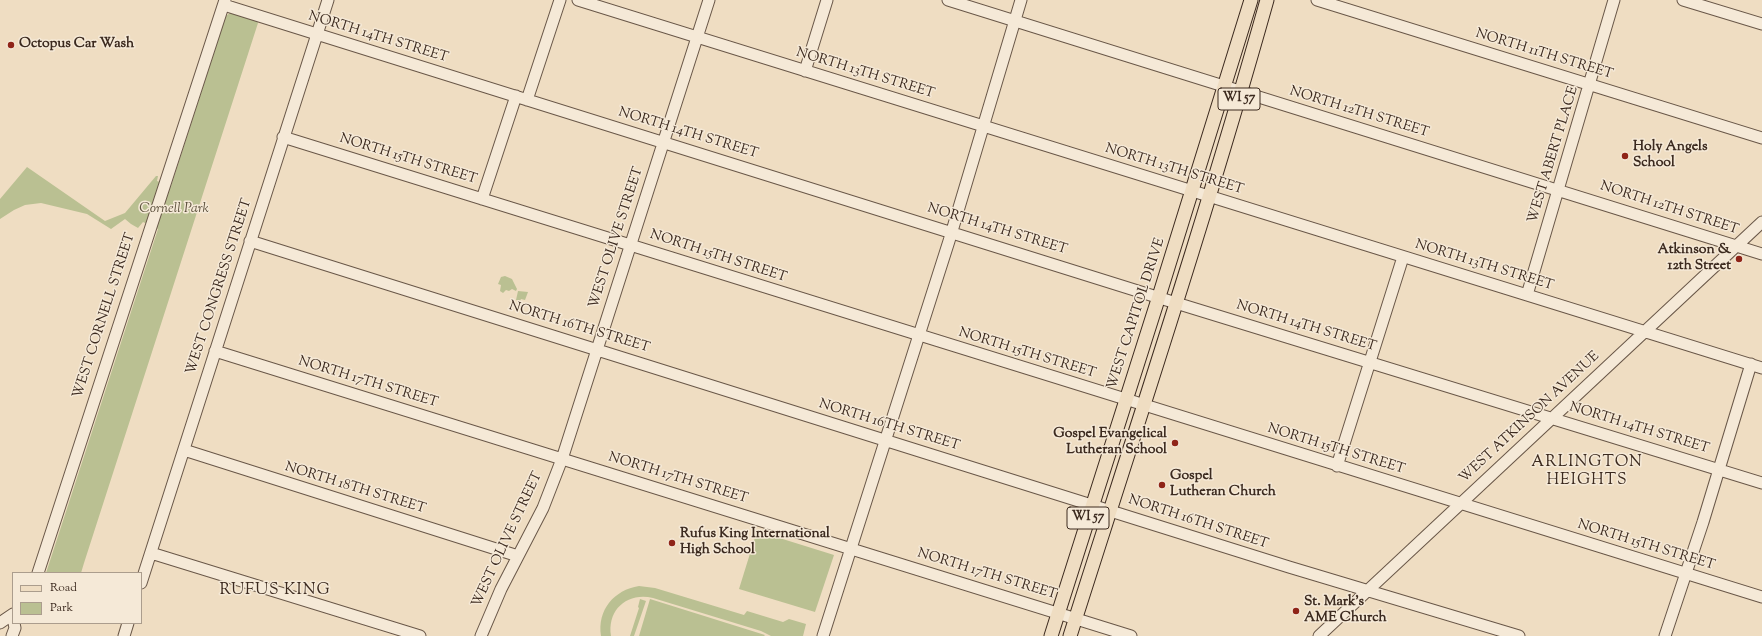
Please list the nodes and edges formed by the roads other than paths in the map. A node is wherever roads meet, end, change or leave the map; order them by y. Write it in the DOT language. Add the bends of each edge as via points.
graph roads {
  1 [pos="328,0"];
  2 [pos="560,0"];
  3 [pos="578,0"];
  4 [pos="709,0"];
  5 [pos="827,0"];
  6 [pos="948,0"];
  7 [pos="1022,0"];
  8 [pos="1251,0"];
  9 [pos="1267,0"];
  10 [pos="1317,0"];
  11 [pos="1614,0"];
  12 [pos="1683,0"];
  13 [pos="224,2"];
  14 [pos="1016,21"];
  15 [pos="1762,24"];
  16 [pos="317,34"];
  17 [pos="697,37"];
  18 [pos="805,71"];
  19 [pos="1590,85"];
  20 [pos="1225,87"];
  21 [pos="1241,92"];
  22 [pos="516,96"];
  23 [pos="527,100"];
  24 [pos="984,127"];
  25 [pos="283,137"];
  26 [pos="1762,138"];
  27 [pos="663,142"];
  28 [pos="1559,190"];
  29 [pos="1192,191"];
  30 [pos="1209,197"];
  31 [pos="482,199"];
  32 [pos="1762,222"];
  33 [pos="951,232"];
  34 [pos="250,241"];
  35 [pos="630,245"];
  36 [pos="1736,246"];
  37 [pos="1762,254"];
  38 [pos="1404,257"];
  39 [pos="1527,295"];
  40 [pos="1159,298"];
  41 [pos="1176,303"];
  42 [pos="1646,332"];
  43 [pos="918,336"];
  44 [pos="596,350"];
  45 [pos="215,351"];
  46 [pos="1370,362"];
  47 [pos="1751,364"];
  48 [pos="1762,368"];
  49 [pos="1126,400"];
  50 [pos="1143,406"];
  51 [pos="1551,418"];
  52 [pos="885,441"];
  53 [pos="184,450"];
  54 [pos="562,459"];
  55 [pos="1337,466"];
  56 [pos="1718,470"];
  57 [pos="1762,483"];
  58 [pos="1460,503"];
  59 [pos="1092,505"];
  60 [pos="1110,510"];
  61 [pos="850,549"];
  62 [pos="151,553"];
  63 [pos="518,556"];
  64 [pos="38,572"];
  65 [pos="1686,574"];
  66 [pos="142,580"];
  67 [pos="1367,591"];
  68 [pos="1762,598"];
  69 [pos="1058,613"];
  70 [pos="12,618"];
  71 [pos="1076,618"];
  72 [pos="0,623"];
  73 [pos="14,624"];
  74 [pos="128,624"];
  75 [pos="12,636"];
  76 [pos="124,636"];
  77 [pos="420,636"];
  78 [pos="481,636"];
  79 [pos="823,636"];
  80 [pos="1051,636"];
  81 [pos="1070,636"];
  82 [pos="1131,636"];
  83 [pos="1319,636"];
  84 [pos="1516,636"];
  85 [pos="1665,636"];
  1 -- 16 [label="street, WEST CONGRESS STREET"];
  2 -- 23 [label="street"];
  3 -- 17 [label="street, NORTH 13TH STREET"];
  4 -- 17 [label="street, WEST OLIVE STREET"];
  5 -- 18 [label="street"];
  6 -- 14 [label="street, NORTH 12TH STREET"];
  7 -- 14 [label="street"];
  8 -- 20 [label="main road, WEST CAPITOL DRIVE / WI 57"];
  9 -- 21 [label="main road, WI 57"];
  10 -- 19 [label="street, NORTH 11TH STREET"];
  11 -- 19 [label="street, WEST ABERT PLACE"];
  12 -- 15 [label="street"];
  13 -- 16 [label="street, NORTH 14TH STREET"];
  13 -- 64 [label="street, WEST CORNELL STREET"];
  14 -- 20 [label="street, NORTH 12TH STREET"];
  14 -- 24 [label="street"];
  16 -- 22 [label="street, NORTH 14TH STREET"];
  16 -- 25 [label="street, WEST CONGRESS STREET"];
  17 -- 18 [label="street, NORTH 13TH STREET"];
  17 -- 27 [label="street, WEST OLIVE STREET"];
  18 -- 24 [label="street, NORTH 13TH STREET"];
  19 -- 26 [label="street, NORTH 11TH STREET"];
  19 -- 28 [label="street, WEST ABERT PLACE"];
  20 -- 21 [label="street, NORTH 12TH STREET"];
  20 -- 29 [label="main road, WEST CAPITOL DRIVE / WI 57"];
  21 -- 28 [label="street, NORTH 12TH STREET"];
  21 -- 30 [label="main road, WI 57"];
  22 -- 23 [label="street, NORTH 14TH STREET"];
  22 -- 31 [label="street"];
  23 -- 27 [label="street, NORTH 14TH STREET"];
  24 -- 29 [label="street, NORTH 13TH STREET"];
  24 -- 33 [label="street"];
  25 -- 31 [label="street, NORTH 15TH STREET"];
  25 -- 34 [label="street, WEST CONGRESS STREET"];
  27 -- 33 [label="street, NORTH 14TH STREET"];
  27 -- 35 [label="street, WEST OLIVE STREET"];
  28 -- 36 [label="street, NORTH 12TH STREET"];
  28 -- 39 [label="street, WEST ABERT PLACE"];
  29 -- 30 [label="street, NORTH 13TH STREET"];
  29 -- 40 [label="main road, WEST CAPITOL DRIVE / WI 57"];
  30 -- 38 [label="street, NORTH 13TH STREET"];
  30 -- 41 [label="main road, WI 57"];
  31 -- 35 [label="street, NORTH 15TH STREET"];
  32 -- 36 [label="street, WEST ATKINSON AVENUE"];
  33 -- 40 [label="street, NORTH 14TH STREET"];
  33 -- 43 [label="street"];
  34 -- 44 [label="street, NORTH 16TH STREET"];
  34 -- 45 [label="street, WEST CONGRESS STREET"];
  35 -- 43 [label="street, NORTH 15TH STREET"];
  35 -- 44 [label="street, WEST OLIVE STREET"];
  36 -- 37 [label="street, NORTH 12TH STREET"];
  36 -- 42 [label="street, WEST ATKINSON AVENUE"];
  38 -- 39 [label="street, NORTH 13TH STREET"];
  38 -- 46 [label="street"];
  39 -- 42 [label="street, NORTH 13TH STREET"];
  40 -- 41 [label="street, NORTH 14TH STREET"];
  40 -- 49 [label="main road, WEST CAPITOL DRIVE / WI 57"];
  41 -- 46 [label="street, NORTH 14TH STREET"];
  41 -- 50 [label="main road, WI 57"];
  42 -- 47 [label="street, NORTH 13TH STREET"];
  42 -- 51 [label="street, WEST ATKINSON AVENUE"];
  43 -- 49 [label="street, NORTH 15TH STREET"];
  43 -- 52 [label="street"];
  44 -- 52 [label="street, NORTH 16TH STREET"];
  44 -- 54 [label="street, WEST OLIVE STREET"];
  45 -- 53 [label="street, WEST CONGRESS STREET"];
  45 -- 54 [label="street, NORTH 17TH STREET"];
  46 -- 51 [label="street, NORTH 14TH STREET"];
  46 -- 55 [label="street"];
  47 -- 48 [label="street, NORTH 13TH STREET"];
  47 -- 56 [label="street"];
  49 -- 50 [label="street, NORTH 15TH STREET"];
  49 -- 59 [label="main road, WEST CAPITOL DRIVE / WI 57"];
  50 -- 55 [label="street, NORTH 15TH STREET"];
  50 -- 60 [label="main road, WI 57"];
  51 -- 56 [label="street, NORTH 14TH STREET"];
  51 -- 58 [label="street, WEST ATKINSON AVENUE"];
  52 -- 59 [label="street, NORTH 16TH STREET"];
  52 -- 61 [label="street"];
  53 -- 62 [label="street, WEST CONGRESS STREET"];
  53 -- 63 [label="street, NORTH 18TH STREET"];
  54 -- 61 [label="street, NORTH 17TH STREET"];
  54 -- 63 [label="street, WEST OLIVE STREET" via="543,508"];
  55 -- 58 [label="street, NORTH 15TH STREET"];
  56 -- 57 [label="street, NORTH 14TH STREET"];
  56 -- 65 [label="street"];
  58 -- 65 [label="street, NORTH 15TH STREET"];
  58 -- 67 [label="street, WEST ATKINSON AVENUE"];
  59 -- 60 [label="street, NORTH 16TH STREET"];
  59 -- 69 [label="main road, WEST CAPITOL DRIVE / WI 57"];
  60 -- 67 [label="street, NORTH 16TH STREET"];
  60 -- 71 [label="main road, WI 57"];
  61 -- 69 [label="street, NORTH 17TH STREET"];
  61 -- 79 [label="street"];
  62 -- 66 [label="street, WEST CONGRESS STREET"];
  62 -- 77 [label="street"];
  63 -- 78 [label="street, WEST OLIVE STREET"];
  65 -- 68 [label="street, NORTH 15TH STREET"];
  65 -- 85 [label="street"];
  67 -- 83 [label="street, WEST ATKINSON AVENUE"];
  67 -- 84 [label="street, NORTH 16TH STREET"];
  69 -- 71 [label="street, NORTH 17TH STREET"];
  69 -- 80 [label="main road, WEST CAPITOL DRIVE / WI 57"];
  70 -- 72 [label="street"];
  71 -- 81 [label="main road, WI 57"];
  71 -- 82 [label="street, NORTH 17TH STREET"];
  73 -- 75 [label="street"];
  74 -- 76 [label="street"];
}
